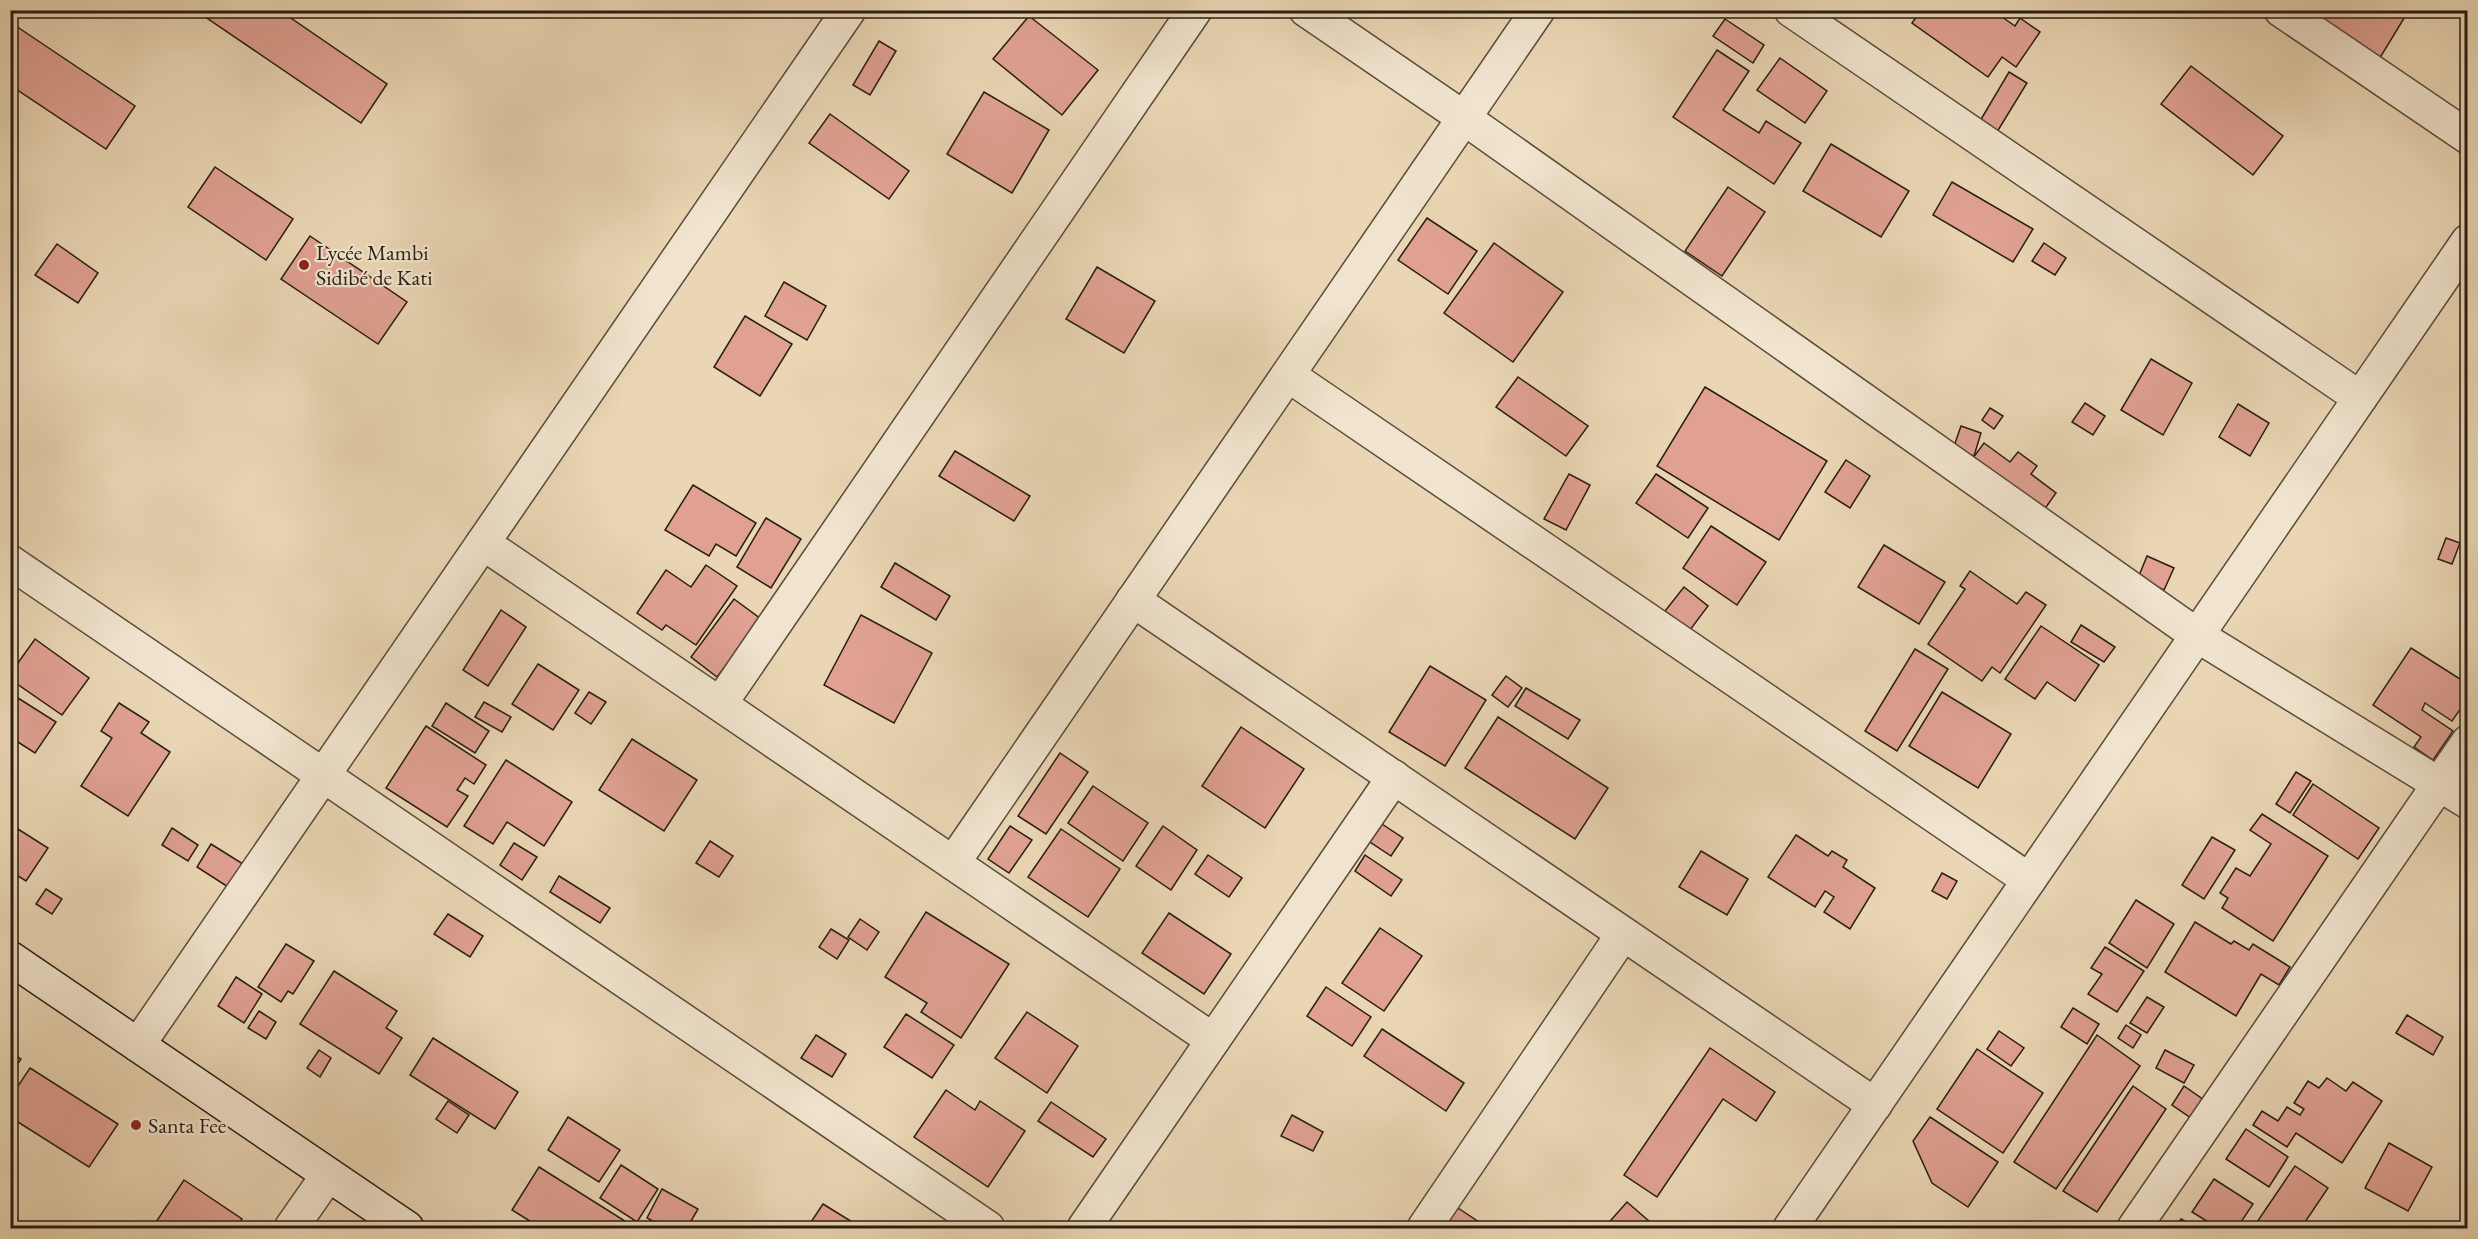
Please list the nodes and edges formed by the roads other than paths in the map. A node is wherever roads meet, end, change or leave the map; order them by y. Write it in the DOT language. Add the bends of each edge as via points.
graph roads {
  1 [pos="849,10"];
  2 [pos="1196,10"];
  3 [pos="1306,10"];
  4 [pos="1538,10"];
  5 [pos="1791,10"];
  6 [pos="2281,10"];
  7 [pos="1464,118"];
  8 [pos="2468,137"];
  9 [pos="2468,241"];
  10 [pos="1288,375"];
  11 [pos="2360,398"];
  12 [pos="483,543"];
  13 [pos="10,562"];
  14 [pos="1133,600"];
  15 [pos="2198,636"];
  16 [pos="720,704"];
  17 [pos="2468,742"];
  18 [pos="323,776"];
  19 [pos="1394,777"];
  20 [pos="2439,783"];
  21 [pos="2468,802"];
  22 [pos="953,863"];
  23 [pos="2029,880"];
  24 [pos="1623,934"];
  25 [pos="10,958"];
  26 [pos="1213,1040"];
  27 [pos="138,1046"];
  28 [pos="1875,1105"];
  29 [pos="328,1175"];
  30 [pos="291,1228"];
  31 [pos="407,1228"];
  32 [pos="988,1228"];
  33 [pos="1084,1228"];
  34 [pos="1424,1228"];
  35 [pos="1790,1228"];
  36 [pos="2134,1228"];
  1 -- 12 [label="street"];
  2 -- 16 [label="street"];
  3 -- 7 [label="street"];
  4 -- 7 [label="street"];
  5 -- 11 [label="street"];
  6 -- 8 [label="street"];
  7 -- 10 [label="street"];
  7 -- 15 [label="street"];
  9 -- 11 [label="street"];
  10 -- 14 [label="street"];
  10 -- 23 [label="street"];
  11 -- 15 [label="street"];
  12 -- 16 [label="street"];
  12 -- 18 [label="street"];
  13 -- 18 [label="street"];
  14 -- 19 [label="street"];
  14 -- 22 [label="street"];
  15 -- 20 [label="street"];
  15 -- 23 [label="street"];
  16 -- 22 [label="street"];
  17 -- 20 [label="street"];
  18 -- 27 [label="street"];
  18 -- 32 [label="street"];
  19 -- 24 [label="street"];
  19 -- 26 [label="street"];
  20 -- 21 [label="street"];
  20 -- 36 [label="street"];
  22 -- 26 [label="street"];
  23 -- 28 [label="street"];
  24 -- 28 [label="street"];
  24 -- 34 [label="street"];
  25 -- 27 [label="street"];
  26 -- 33 [label="street"];
  27 -- 29 [label="street"];
  28 -- 35 [label="street"];
  29 -- 30 [label="street"];
  29 -- 31 [label="street"];
}
